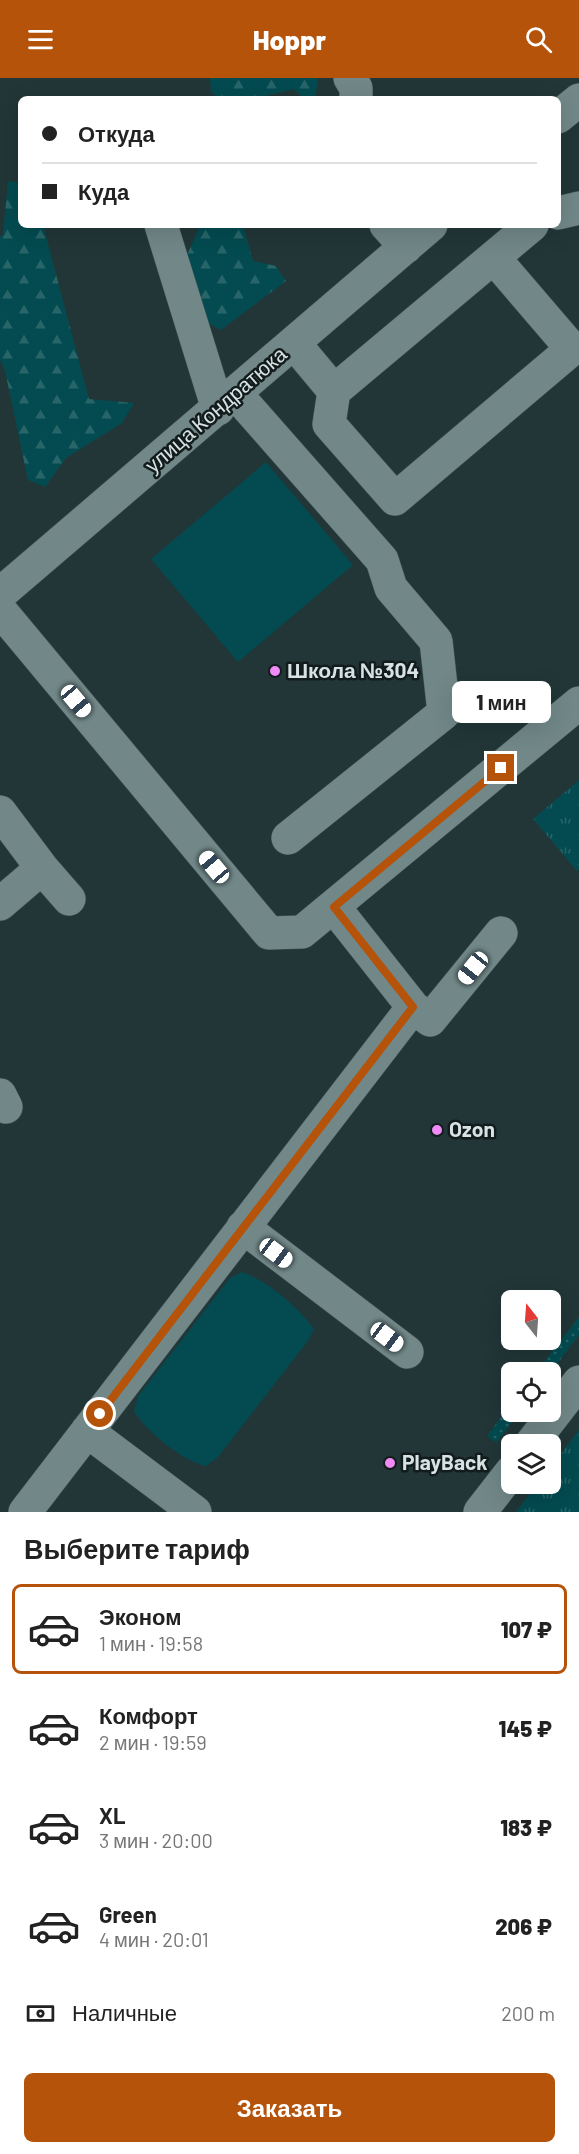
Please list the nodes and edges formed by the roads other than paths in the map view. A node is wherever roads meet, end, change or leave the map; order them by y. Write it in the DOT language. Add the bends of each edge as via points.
graph roads {
  1 [pos="350,78"];
  2 [pos="356,96"];
  3 [pos="579,100"];
  4 [pos="561,115"];
  5 [pos="579,208"];
  6 [pos="561,212"];
  7 [pos="162,228"];
  8 [pos="421,228"];
  9 [pos="529,228"];
  10 [pos="396,236"];
  11 [pos="494,258"];
  12 [pos="294,343"];
  13 [pos="575,346"];
  14 [pos="334,391"];
  15 [pos="227,402"];
  16 [pos="0,594"];
  17 [pos="0,610"];
  18 [pos="579,703"];
  19 [pos="0,812"];
  20 [pos="288,838"];
  21 [pos="42,868"];
  22 [pos="69,899"];
  23 [pos="0,904"];
  24 [pos="334,907"];
  25 [pos="501,933"];
  26 [pos="413,1007"];
  27 [pos="243,1227"];
  28 [pos="406,1352"];
  29 [pos="579,1382"];
  30 [pos="87,1431"];
  31 [pos="539,1434"];
  32 [pos="501,1485"];
  33 [pos="25,1512"];
  34 [pos="195,1512"];
  35 [pos="480,1512"];
  1 -- 2 [label="street"];
  3 -- 4 [label="street"];
  5 -- 6 [label="street"];
  7 -- 15 [label="street"];
  8 -- 10 [label="street, улица Кондратюка"];
  9 -- 11 [label="street"];
  10 -- 12 [label="street, улица Кондратюка"];
  11 -- 13 [label="street"];
  11 -- 14 [label="street"];
  12 -- 14 [label="street"];
  12 -- 15 [label="street, улица Кондратюка"];
  13 -- 14 [label="street" via="395,499 329,424"];
  15 -- 16 [label="street, улица Кондратюка"];
  15 -- 20 [label="street" via="382,560 392,588 436,641 444,713"];
  17 -- 24 [label="street" via="268,933 302,932"];
  18 -- 24 [label="street"];
  19 -- 21 [label="street"];
  21 -- 22 [label="street"];
  21 -- 23 [label="street"];
  24 -- 26 [label="street"];
  25 -- 26 [label="street" via="430,1020"];
  26 -- 27 [label="street"];
  27 -- 28 [label="street"];
  27 -- 30 [label="street"];
  29 -- 31 [label="street"];
  30 -- 33 [label="street"];
  30 -- 34 [label="street"];
  32 -- 35 [label="street"];
}
